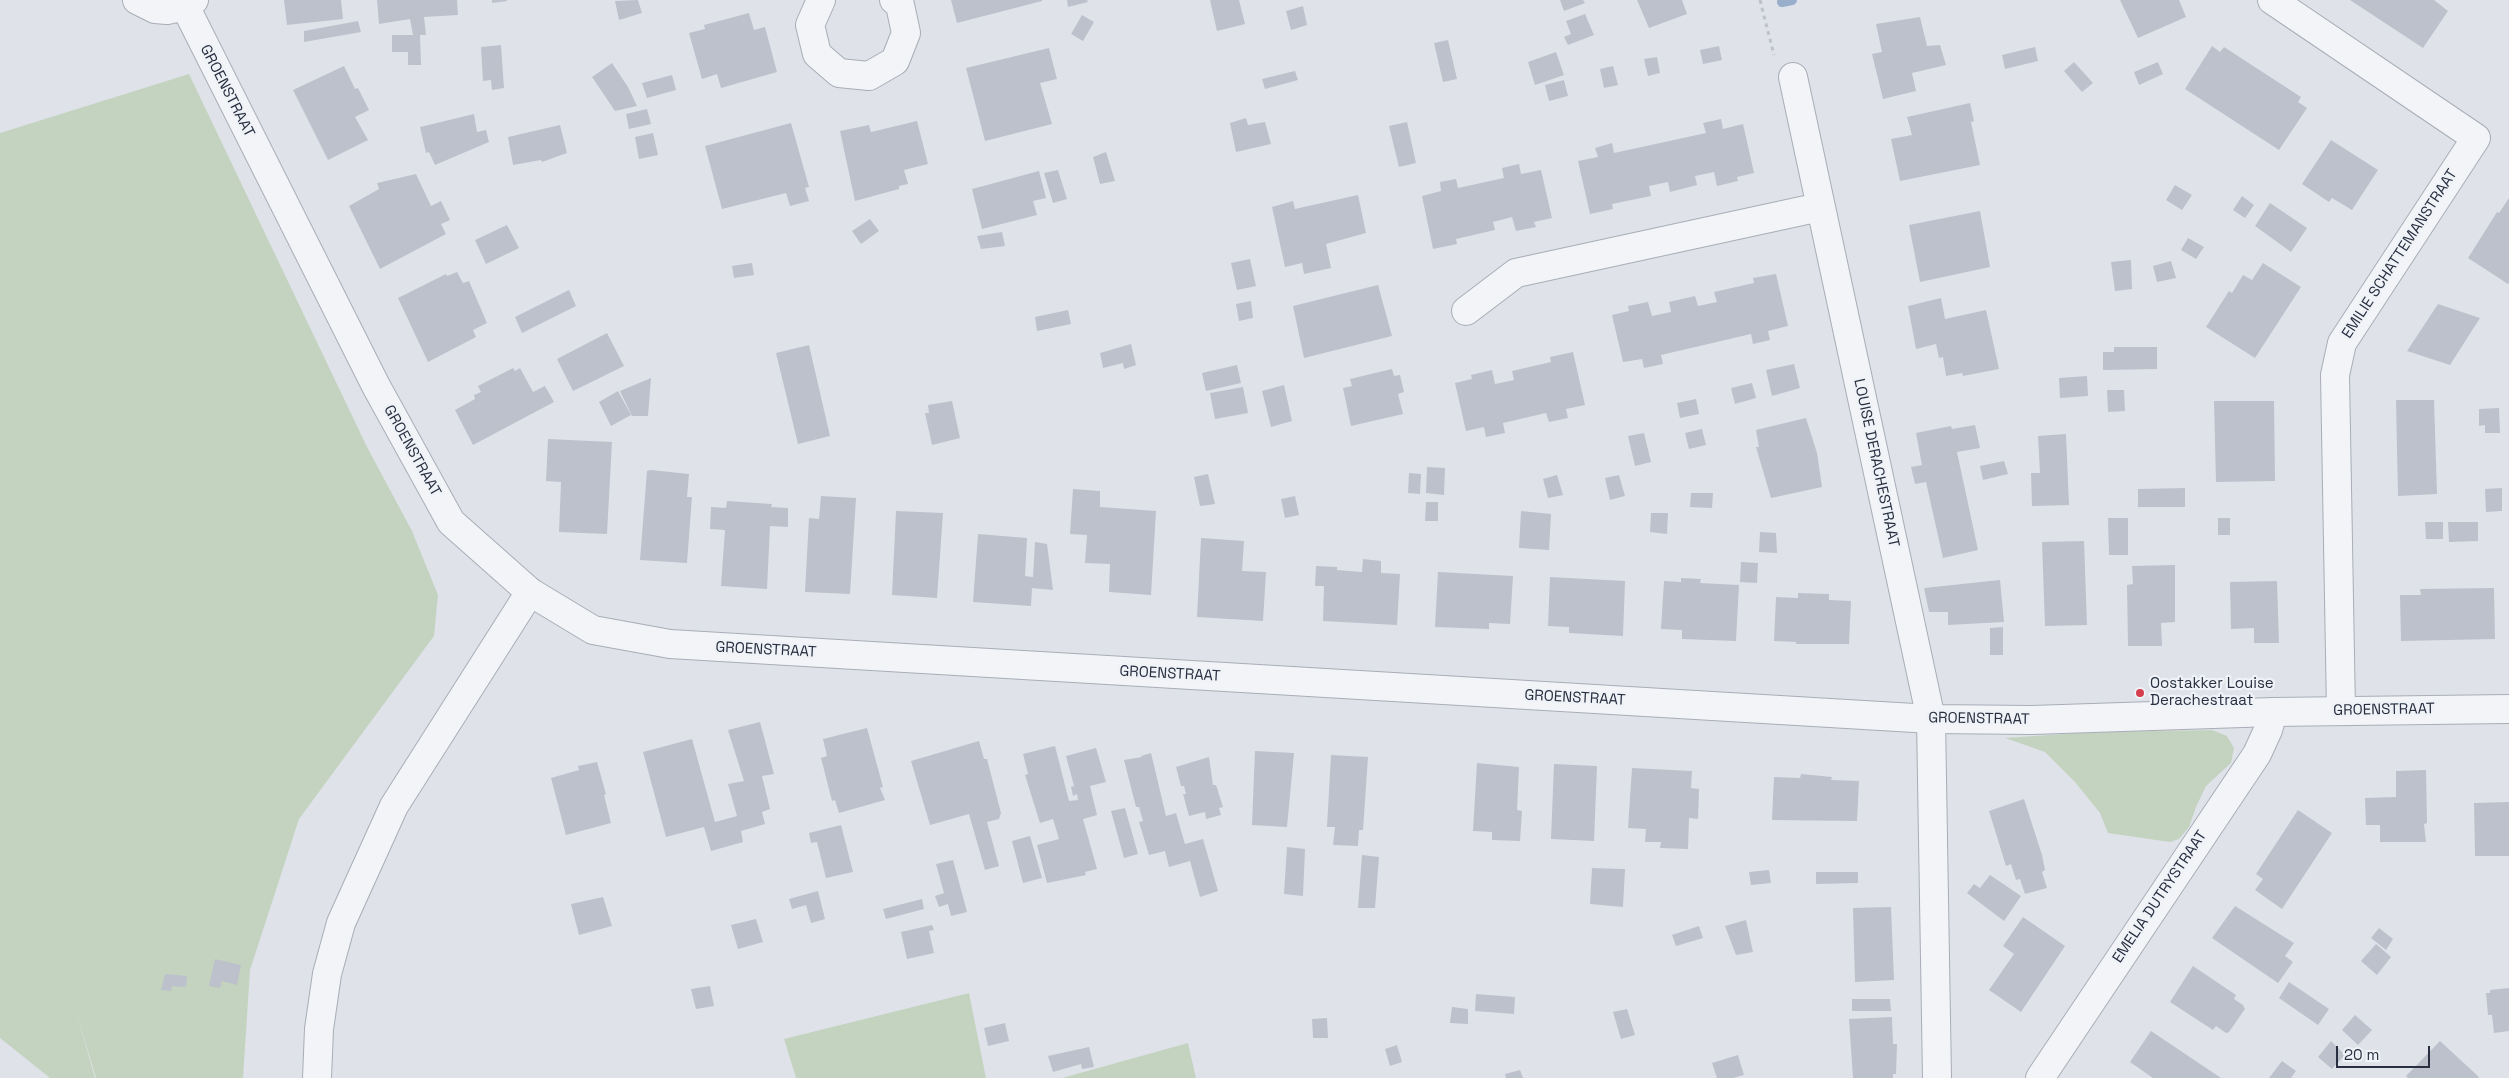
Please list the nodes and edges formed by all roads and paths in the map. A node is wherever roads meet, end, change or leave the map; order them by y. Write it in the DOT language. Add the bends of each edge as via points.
graph roads {
  1 [pos="138,0"];
  2 [pos="821,0"];
  3 [pos="894,0"];
  4 [pos="1760,0"];
  5 [pos="2272,0"];
  6 [pos="189,3"];
  7 [pos="1793,77"];
  8 [pos="1820,207"];
  9 [pos="1466,311"];
  10 [pos="530,592"];
  11 [pos="2509,709"];
  12 [pos="2341,711"];
  13 [pos="2273,712"];
  14 [pos="1931,719"];
  15 [pos="317,1078"];
  16 [pos="1937,1078"];
  17 [pos="2040,1078"];
  1 -- 6 [label="street" via="155,9 167,10"];
  2 -- 3 [label="street" via="810,25 817,54 839,73 869,76 895,61 906,34 900,4"];
  4 -- 7 [label="path" via="1775,61"];
  5 -- 12 [label="street, EMILIE SCHATTEMANSTRAAT" via="2476,138 2342,343 2335,375"];
  6 -- 10 [label="street, GROENSTRAAT" via="376,386 451,522"];
  7 -- 8 [label="street, LOUISE DERACHESTRAAT"];
  8 -- 9 [label="street" via="1516,273"];
  8 -- 14 [label="street, LOUISE DERACHESTRAAT"];
  10 -- 14 [label="street, GROENSTRAAT" via="593,630 670,644"];
  10 -- 15 [label="street" via="394,806 341,923 327,974 319,1029"];
  11 -- 12 [label="street, GROENSTRAAT"];
  12 -- 13 [label="street, GROENSTRAAT"];
  13 -- 14 [label="street, GROENSTRAAT" via="2032,720"];
  13 -- 17 [label="street, EMELIA DUTRYSTRAAT" via="2256,754"];
  14 -- 16 [label="street"];
}
